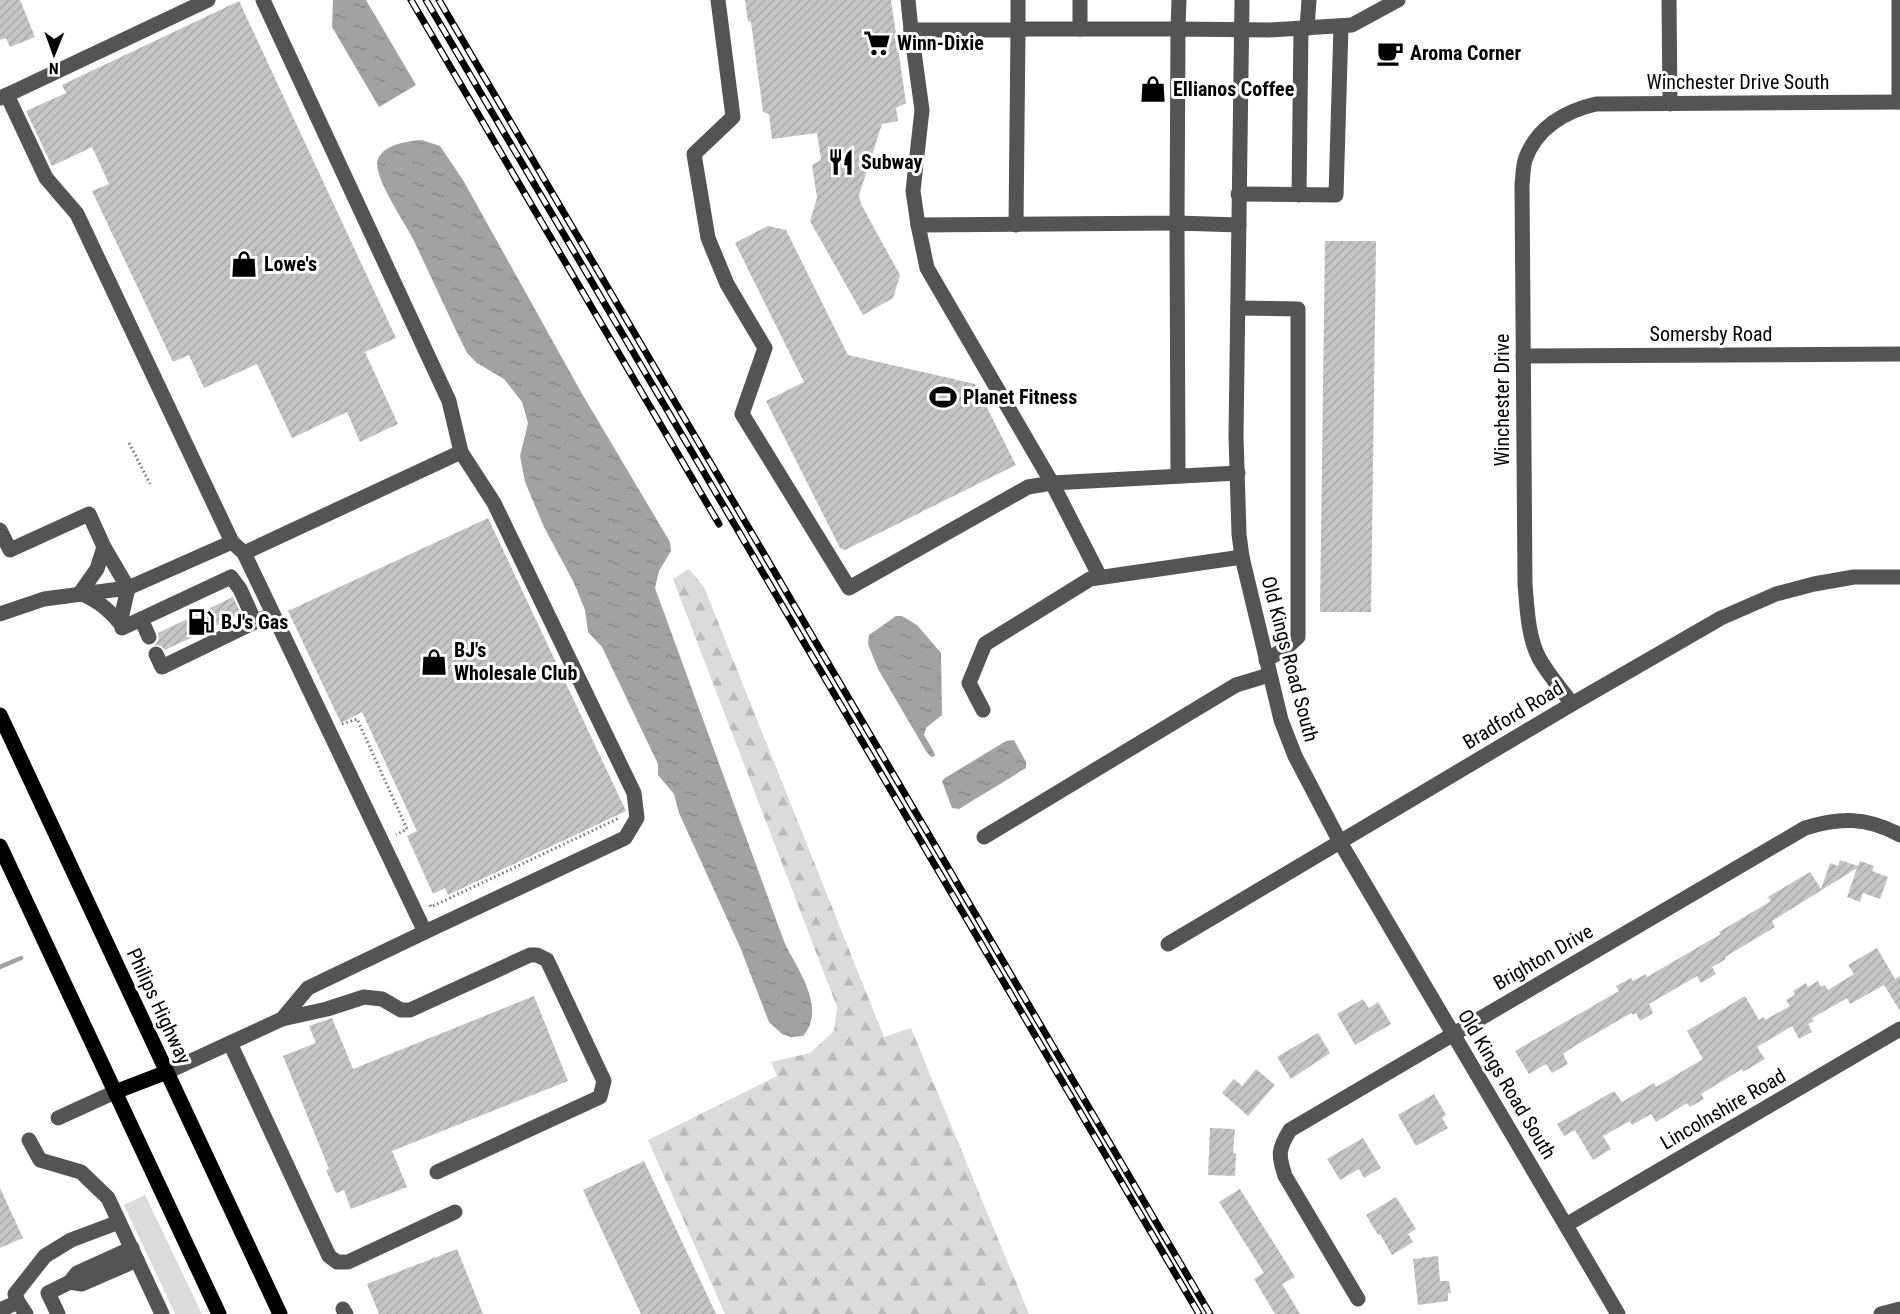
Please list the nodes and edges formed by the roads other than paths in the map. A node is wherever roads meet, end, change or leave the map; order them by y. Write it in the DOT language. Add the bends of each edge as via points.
graph roads {
  1 [pos="263,0"];
  2 [pos="718,0"];
  3 [pos="908,0"];
  4 [pos="1018,0"];
  5 [pos="1080,0"];
  6 [pos="1179,0"];
  7 [pos="1242,0"];
  8 [pos="1309,0"];
  9 [pos="1398,0"];
  10 [pos="1669,0"];
  11 [pos="1899,0"];
  12 [pos="200,2"];
  13 [pos="1341,26"];
  14 [pos="1304,28"];
  15 [pos="1080,29"];
  16 [pos="1178,29"];
  17 [pos="911,30"];
  18 [pos="1018,30"];
  19 [pos="1242,30"];
  20 [pos="4,97"];
  21 [pos="1900,102"];
  22 [pos="1670,104"];
  23 [pos="1577,108"];
  24 [pos="1238,194"];
  25 [pos="1299,195"];
  26 [pos="1177,223"];
  27 [pos="918,225"];
  28 [pos="1016,225"];
  29 [pos="1239,225"];
  30 [pos="1238,308"];
  31 [pos="1900,354"];
  32 [pos="1523,356"];
  33 [pos="461,452"];
  34 [pos="1238,473"];
  35 [pos="1178,476"];
  36 [pos="1052,483"];
  37 [pos="0,530"];
  38 [pos="232,542"];
  39 [pos="104,547"];
  40 [pos="244,553"];
  41 [pos="1242,557"];
  42 [pos="1100,577"];
  43 [pos="1900,577"];
  44 [pos="128,588"];
  45 [pos="80,593"];
  46 [pos="0,614"];
  47 [pos="273,614"];
  48 [pos="141,619"];
  49 [pos="255,622"];
  50 [pos="122,628"];
  51 [pos="149,637"];
  52 [pos="156,654"];
  53 [pos="1267,667"];
  54 [pos="1572,704"];
  55 [pos="983,710"];
  56 [pos="0,715"];
  57 [pos="1900,835"];
  58 [pos="984,837"];
  59 [pos="1340,842"];
  60 [pos="0,846"];
  61 [pos="425,932"];
  62 [pos="1168,944"];
  63 [pos="282,1019"];
  64 [pos="1900,1029"];
  65 [pos="1454,1035"];
  66 [pos="230,1043"];
  67 [pos="167,1072"];
  68 [pos="115,1092"];
  69 [pos="58,1118"];
  70 [pos="29,1140"];
  71 [pos="437,1172"];
  72 [pos="455,1212"];
  73 [pos="119,1222"];
  74 [pos="1566,1225"];
  75 [pos="134,1254"];
  76 [pos="1358,1299"];
  77 [pos="22,1308"];
  78 [pos="1900,1309"];
  79 [pos="0,1310"];
  80 [pos="58,1314"];
  81 [pos="162,1314"];
  82 [pos="219,1314"];
  83 [pos="280,1314"];
  84 [pos="1618,1314"];
  85 [pos="1881,1314"];
  1 -- 33 [label="street" via="449,401"];
  2 -- 36 [label="street" via="733,117 694,154 708,238 727,284 765,348 742,414 849,588 1028,487"];
  3 -- 17 [label="street"];
  4 -- 18 [label="street"];
  5 -- 15 [label="street"];
  6 -- 16 [label="street"];
  7 -- 19 [label="street, Old Kings Road South"];
  8 -- 14 [label="street"];
  9 -- 13 [label="street" via="1352,25"];
  10 -- 22 [label="street"];
  11 -- 21 [label="street"];
  12 -- 20 [label="street"];
  13 -- 14 [label="street"];
  13 -- 25 [label="street" via="1336,195"];
  14 -- 19 [label="street"];
  14 -- 25 [label="street"];
  15 -- 16 [label="street"];
  15 -- 18 [label="street"];
  16 -- 19 [label="street"];
  16 -- 26 [label="street"];
  17 -- 18 [label="street"];
  17 -- 27 [label="street" via="922,110 913,191"];
  18 -- 28 [label="street"];
  19 -- 24 [label="street, Old Kings Road South"];
  20 -- 38 [label="street" via="46,178 77,214"];
  21 -- 22 [label="street, Winchester Drive South"];
  22 -- 23 [label="street, Winchester Drive South" via="1596,104"];
  23 -- 32 [label="street, Winchester Drive" via="1556,119 1537,138 1525,160"];
  24 -- 25 [label="street"];
  24 -- 29 [label="street, Old Kings Road South"];
  26 -- 28 [label="street"];
  26 -- 29 [label="street"];
  26 -- 35 [label="street"];
  27 -- 28 [label="street"];
  27 -- 36 [label="street" via="927,267"];
  29 -- 30 [label="street, Old Kings Road South"];
  30 -- 34 [label="street, Old Kings Road South"];
  30 -- 53 [label="street" via="1298,309 1298,637"];
  31 -- 32 [label="street, Somersby Road"];
  32 -- 54 [label="street, Winchester Drive" via="1527,608 1539,657"];
  33 -- 40 [label="street"];
  33 -- 61 [label="street" via="494,503 634,793 637,818 625,838"];
  34 -- 35 [label="street"];
  34 -- 41 [label="street, Old Kings Road South"];
  35 -- 36 [label="street"];
  36 -- 42 [label="street"];
  37 -- 39 [label="street" via="10,550 89,514"];
  38 -- 40 [label="street"];
  38 -- 44 [label="street"];
  39 -- 44 [label="street"];
  39 -- 45 [label="street" via="97,569"];
  40 -- 47 [label="street"];
  41 -- 42 [label="street"];
  41 -- 53 [label="street, Old Kings Road South"];
  42 -- 55 [label="street" via="1090,579 985,644 969,683"];
  43 -- 54 [label="street, Bradford Road" via="1854,577 1776,594 1721,618"];
  44 -- 45 [label="street"];
  44 -- 45 [label="street" via="120,623 107,608"];
  45 -- 46 [label="street" via="44,599"];
  47 -- 49 [label="street"];
  47 -- 61 [label="street"];
  48 -- 49 [label="street" via="231,577"];
  48 -- 50 [label="street"];
  48 -- 51 [label="street"];
  49 -- 52 [label="street" via="162,667"];
  53 -- 58 [label="street"];
  53 -- 59 [label="street, Old Kings Road South" via="1295,756"];
  54 -- 59 [label="street, Bradford Road"];
  56 -- 67 [label="main road, Philips Highway"];
  57 -- 65 [label="street, Brighton Drive" via="1849,819 1805,828"];
  59 -- 62 [label="street, Bradford Road"];
  59 -- 65 [label="street, Old Kings Road South"];
  60 -- 68 [label="main road"];
  61 -- 63 [label="street" via="308,988"];
  63 -- 66 [label="street"];
  63 -- 71 [label="street" via="364,998 382,999 401,1010 410,1010 530,955 547,960 604,1081 600,1097"];
  64 -- 74 [label="street, Lincolnshire Road"];
  65 -- 74 [label="street, Old Kings Road South"];
  65 -- 76 [label="street, Brighton Drive" via="1290,1131 1281,1144 1280,1161 1285,1176"];
  66 -- 67 [label="street"];
  66 -- 72 [label="street" via="329,1256 337,1262 348,1262"];
  67 -- 68 [label="main road"];
  67 -- 83 [label="main road, Philips Highway"];
  68 -- 69 [label="street"];
  68 -- 82 [label="main road"];
  70 -- 73 [label="street" via="40,1160 81,1172 108,1198"];
  73 -- 75 [label="street"];
  73 -- 77 [label="street" via="70,1240 45,1256 15,1294"];
  74 -- 84 [label="street, Old Kings Road South"];
  75 -- 80 [label="street" via="82,1284 70,1282 48,1293"];
  75 -- 81 [label="street"];
  77 -- 79 [label="street"];
  78 -- 85 [label="street"];
}
